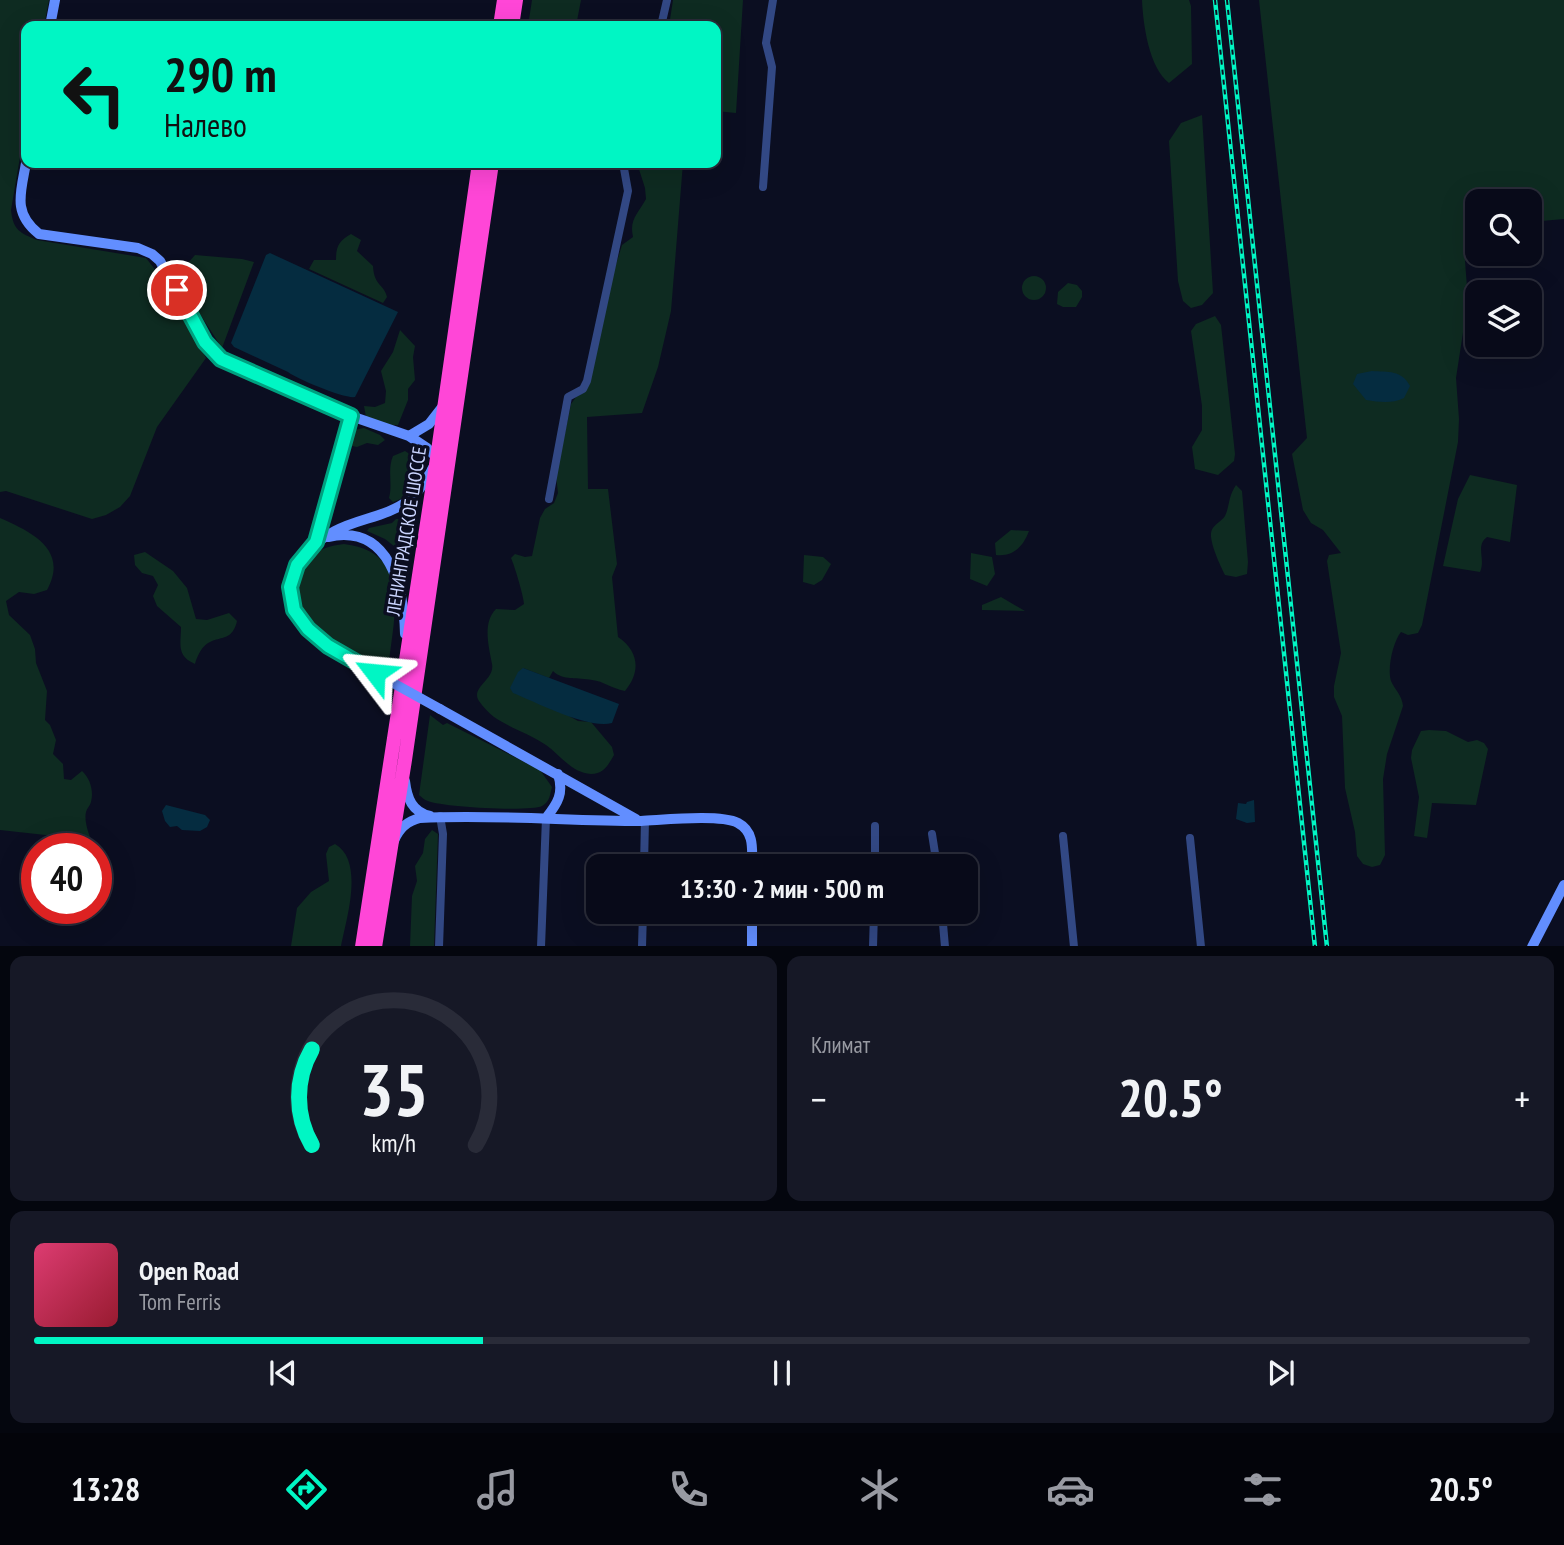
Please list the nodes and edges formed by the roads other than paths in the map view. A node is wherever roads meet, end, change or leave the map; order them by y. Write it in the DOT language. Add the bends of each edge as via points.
graph roads {
  1 [pos="55,0"];
  2 [pos="504,0"];
  3 [pos="516,0"];
  4 [pos="667,0"];
  5 [pos="773,0"];
  6 [pos="51,21"];
  7 [pos="501,21"];
  8 [pos="513,21"];
  9 [pos="662,21"];
  10 [pos="25,168"];
  11 [pos="478,168"];
  12 [pos="491,168"];
  13 [pos="624,168"];
  14 [pos="763,187"];
  15 [pos="444,403"];
  16 [pos="351,416"];
  17 [pos="409,436"];
  18 [pos="436,461"];
  19 [pos="549,499"];
  20 [pos="319,540"];
  21 [pos="406,659"];
  22 [pos="405,760"];
  23 [pos="558,774"];
  24 [pos="440,817"];
  25 [pos="546,818"];
  26 [pos="642,820"];
  27 [pos="875,827"];
  28 [pos="932,834"];
  29 [pos="1063,836"];
  30 [pos="1190,838"];
  31 [pos="390,854"];
  32 [pos="643,854"];
  33 [pos="752,854"];
  34 [pos="875,854"];
  35 [pos="935,854"];
  36 [pos="1564,885"];
  37 [pos="643,924"];
  38 [pos="752,924"];
  39 [pos="874,924"];
  40 [pos="943,924"];
  41 [pos="362,946"];
  42 [pos="375,946"];
  43 [pos="439,946"];
  44 [pos="541,946"];
  45 [pos="642,946"];
  46 [pos="752,946"];
  47 [pos="873,946"];
  48 [pos="945,946"];
  49 [pos="1074,946"];
  50 [pos="1201,946"];
  51 [pos="1533,946"];
  1 -- 6 [label="street"];
  2 -- 7 [label="highway"];
  3 -- 8 [label="highway"];
  4 -- 9 [label="street"];
  5 -- 14 [label="street" via="766,43 772,67"];
  10 -- 16 [label="street" via="21,208 27,224 39,234 152,254 167,271 205,342 221,359"];
  11 -- 15 [label="highway, ЛЕНИНГРАДСКОЕ ШОССЕ"];
  12 -- 22 [label="highway, ЛЕНИНГРАДСКОЕ ШОССЕ"];
  13 -- 19 [label="street" via="628,191 587,381 583,389 568,397"];
  15 -- 17 [label="street" via="429,424"];
  15 -- 18 [label="highway, ЛЕНИНГРАДСКОЕ ШОССЕ"];
  16 -- 17 [label="street"];
  16 -- 20 [label="street"];
  17 -- 18 [label="street"];
  18 -- 20 [label="street" via="422,485 401,505"];
  18 -- 21 [label="highway, ЛЕНИНГРАДСКОЕ ШОССЕ"];
  20 -- 21 [label="street" via="361,539 391,565 403,601"];
  20 -- 23 [label="street, bridge" via="293,574 290,587 300,621 318,638 375,673"];
  21 -- 41 [label="highway, ЛЕНИНГРАДСКОЕ ШОССЕ"];
  22 -- 24 [label="street" via="411,803 420,813"];
  22 -- 31 [label="highway, ЛЕНИНГРАДСКОЕ ШОССЕ"];
  23 -- 25 [label="street" via="560,798"];
  23 -- 26 [label="street"];
  24 -- 25 [label="street"];
  24 -- 31 [label="street" via="408,822"];
  24 -- 43 [label="street"];
  25 -- 26 [label="street"];
  25 -- 44 [label="street"];
  26 -- 32 [label="street"];
  26 -- 33 [label="street" via="731,820 744,828"];
  27 -- 34 [label="street"];
  28 -- 35 [label="street"];
  29 -- 49 [label="street"];
  30 -- 50 [label="street"];
  31 -- 42 [label="highway, ЛЕНИНГРАДСКОЕ ШОССЕ"];
  36 -- 51 [label="street"];
  37 -- 45 [label="street"];
  38 -- 46 [label="street"];
  39 -- 47 [label="street"];
  40 -- 48 [label="street"];
}
